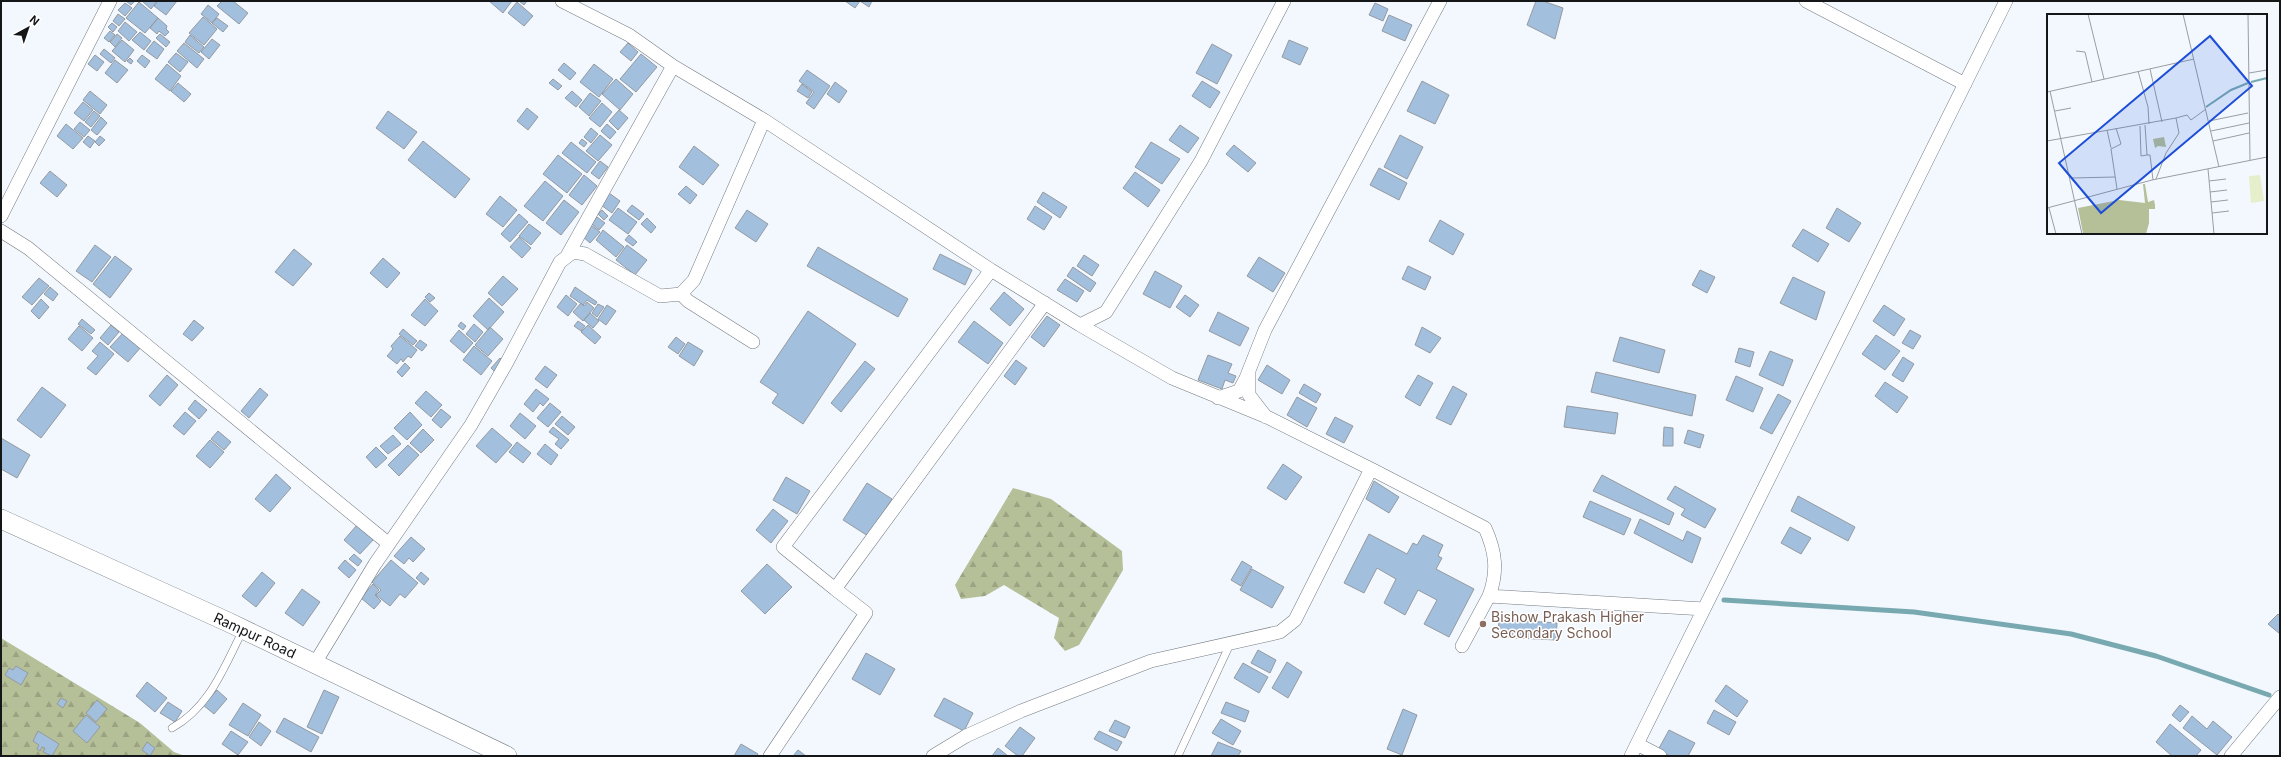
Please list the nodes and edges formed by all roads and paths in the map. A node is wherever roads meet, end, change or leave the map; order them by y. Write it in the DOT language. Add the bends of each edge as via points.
graph roads {
  1 [pos="110,1"];
  2 [pos="562,1"];
  3 [pos="1284,1"];
  4 [pos="1440,1"];
  5 [pos="1806,1"];
  6 [pos="2006,1"];
  7 [pos="672,66"];
  8 [pos="1965,84"];
  9 [pos="764,120"];
  10 [pos="1,216"];
  11 [pos="1,231"];
  12 [pos="567,256"];
  13 [pos="991,270"];
  14 [pos="681,294"];
  15 [pos="1045,303"];
  16 [pos="1080,325"];
  17 [pos="753,342"];
  18 [pos="1248,372"];
  19 [pos="1218,398"];
  20 [pos="1266,417"];
  21 [pos="1371,469"];
  22 [pos="1,519"];
  23 [pos="389,544"];
  24 [pos="835,589"];
  25 [pos="1489,596"];
  26 [pos="1704,609"];
  27 [pos="244,629"];
  28 [pos="1231,642"];
  29 [pos="1462,646"];
  30 [pos="315,662"];
  31 [pos="2280,697"];
  32 [pos="172,728"];
  33 [pos="1637,744"];
  34 [pos="507,756"];
  35 [pos="770,756"];
  36 [pos="932,756"];
  37 [pos="1178,756"];
  38 [pos="1631,756"];
  39 [pos="1660,756"];
  40 [pos="2231,756"];
  1 -- 10 [label="street"];
  2 -- 7 [label="street" via="629,35"];
  3 -- 16 [label="street" via="1200,161 1106,312"];
  4 -- 18 [label="street" via="1265,330"];
  5 -- 8 [label="street"];
  6 -- 8 [label="street"];
  7 -- 9 [label="street"];
  7 -- 12 [label="street"];
  8 -- 26 [label="street"];
  9 -- 13 [label="street"];
  9 -- 14 [label="street" via="694,280"];
  11 -- 23 [label="street" via="28,248"];
  12 -- 14 [label="street" via="573,252 585,254 660,296"];
  12 -- 23 [label="street" via="560,262 471,426"];
  13 -- 15 [label="street"];
  13 -- 24 [label="street" via="783,547"];
  14 -- 17 [label="street"];
  15 -- 16 [label="street"];
  15 -- 24 [label="street"];
  16 -- 19 [label="street" via="1172,378"];
  18 -- 19 [label="street" via="1238,391"];
  18 -- 20 [label="street" via="1249,395"];
  19 -- 20 [label="street"];
  20 -- 21 [label="street"];
  21 -- 25 [label="street" via="1485,528 1493,546 1495,580"];
  21 -- 28 [label="street" via="1295,620 1280,632"];
  22 -- 27 [label="main road, Rampur Road"];
  23 -- 30 [label="street"];
  24 -- 35 [label="street" via="866,613"];
  25 -- 26 [label="street"];
  25 -- 29 [label="street"];
  26 -- 33 [label="street"];
  27 -- 30 [label="main road, Rampur Road"];
  27 -- 32 [label="lane" via="212,692 191,716"];
  28 -- 36 [label="street" via="1151,661 1021,711 966,736"];
  28 -- 37 [label="lane"];
  30 -- 34 [label="main road, Rampur Road"];
  31 -- 40 [label="street"];
  33 -- 38 [label="street"];
  33 -- 39 [label="street"];
}
